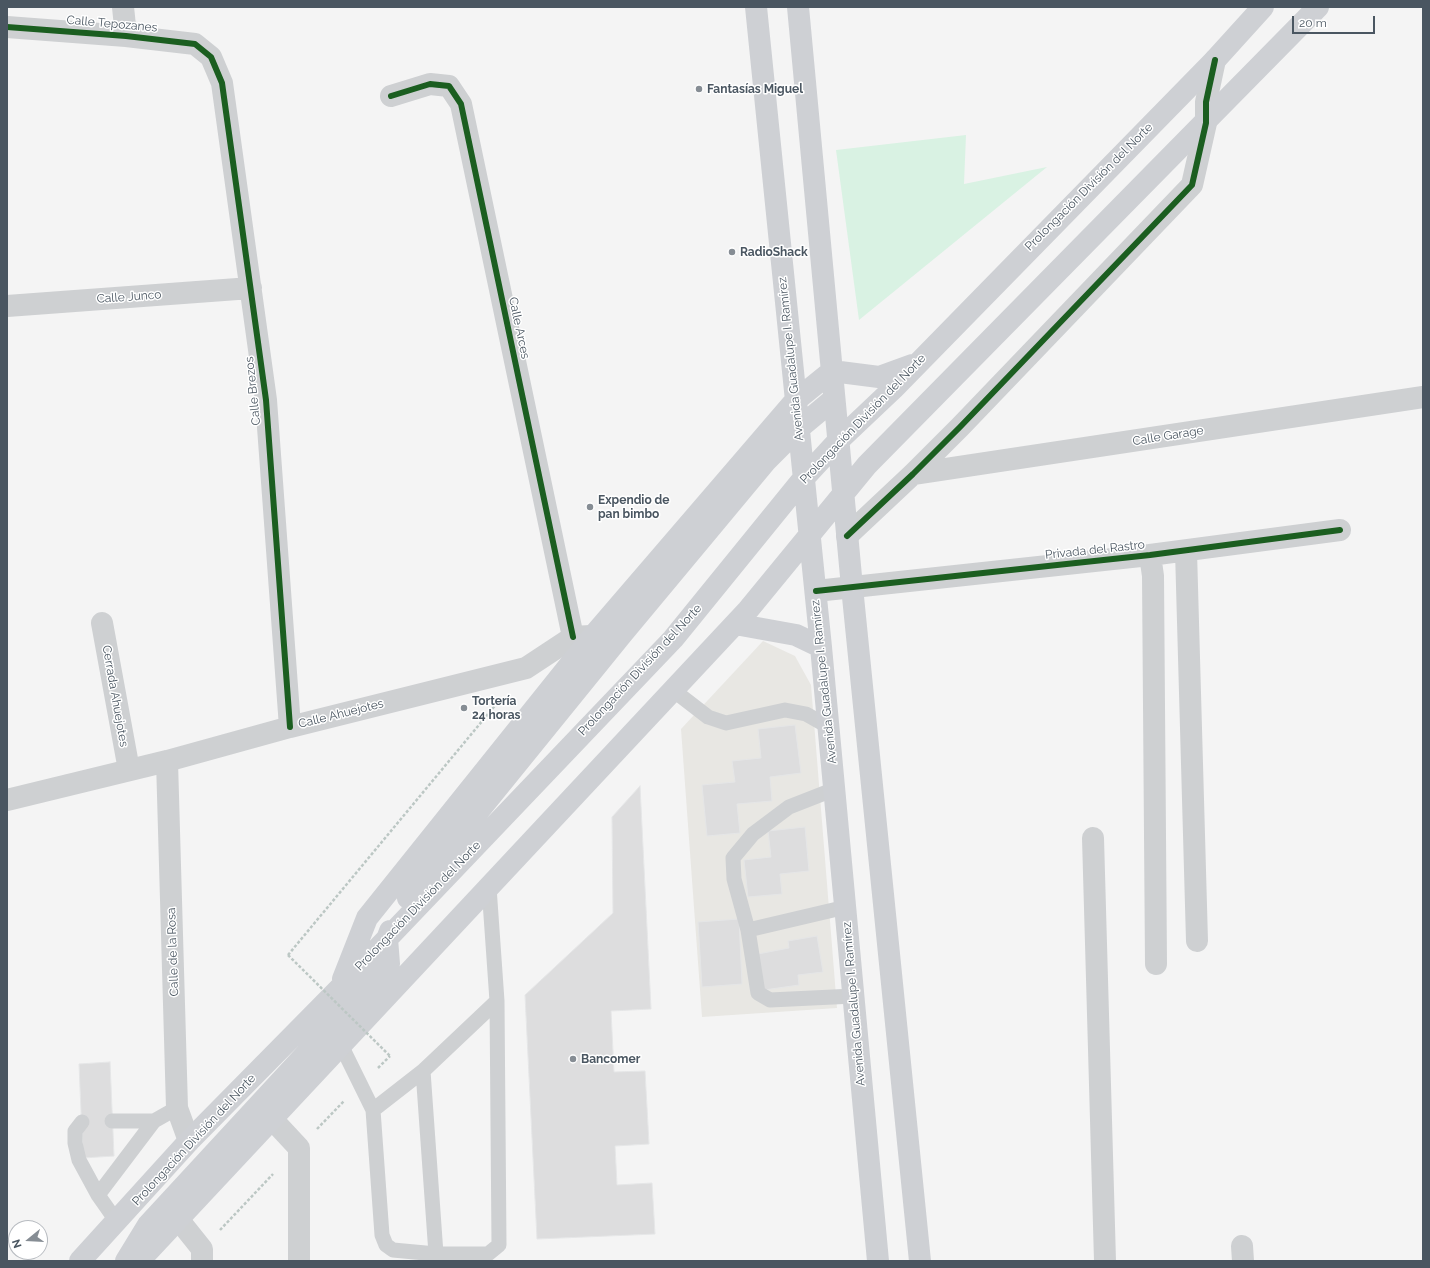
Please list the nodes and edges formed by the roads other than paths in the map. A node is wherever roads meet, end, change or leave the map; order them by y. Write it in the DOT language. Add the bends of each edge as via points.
graph roads {
  1 [pos="123,7"];
  2 [pos="756,7"];
  3 [pos="798,7"];
  4 [pos="1263,7"];
  5 [pos="1318,7"];
  6 [pos="7,27"];
  7 [pos="126,36"];
  8 [pos="211,57"];
  9 [pos="1215,60"];
  10 [pos="391,96"];
  11 [pos="1206,123"];
  12 [pos="251,288"];
  13 [pos="7,306"];
  14 [pos="915,364"];
  15 [pos="832,371"];
  16 [pos="1423,397"];
  17 [pos="834,399"];
  18 [pos="796,401"];
  19 [pos="798,429"];
  20 [pos="838,441"];
  21 [pos="913,474"];
  22 [pos="804,479"];
  23 [pos="843,494"];
  24 [pos="1340,530"];
  25 [pos="810,536"];
  26 [pos="847,536"];
  27 [pos="1186,550"];
  28 [pos="1150,555"];
  29 [pos="852,587"];
  30 [pos="816,591"];
  31 [pos="102,623"];
  32 [pos="735,624"];
  33 [pos="622,634"];
  34 [pos="583,636"];
  35 [pos="821,648"];
  36 [pos="673,690"];
  37 [pos="290,727"];
  38 [pos="829,727"];
  39 [pos="167,761"];
  40 [pos="129,770"];
  41 [pos="835,789"];
  42 [pos="7,800"];
  43 [pos="1093,838"];
  44 [pos="489,887"];
  45 [pos="846,907"];
  46 [pos="748,930"];
  47 [pos="387,939"];
  48 [pos="1198,941"];
  49 [pos="1156,964"];
  50 [pos="340,988"];
  51 [pos="854,996"];
  52 [pos="496,1001"];
  53 [pos="341,1045"];
  54 [pos="423,1071"];
  55 [pos="177,1108"];
  56 [pos="373,1110"];
  57 [pos="272,1119"];
  58 [pos="112,1120"];
  59 [pos="154,1121"];
  60 [pos="82,1122"];
  61 [pos="189,1142"];
  62 [pos="98,1195"];
  63 [pos="178,1219"];
  64 [pos="118,1222"];
  65 [pos="436,1254"];
  66 [pos="80,1261"];
  67 [pos="126,1261"];
  68 [pos="139,1261"];
  69 [pos="202,1261"];
  70 [pos="300,1261"];
  71 [pos="878,1261"];
  72 [pos="920,1261"];
  73 [pos="1105,1261"];
  1 -- 7 [label="street"];
  2 -- 18 [label="main road, Avenida Guadalupe I. Ramírez"];
  3 -- 15 [label="main road"];
  4 -- 9 [label="main road, Prolongación División del Norte"];
  5 -- 11 [label="main road"];
  6 -- 7 [label="street, Calle Tepozanes"];
  7 -- 8 [label="street, Calle Tepozanes" via="195,44"];
  8 -- 12 [label="street, Calle Brezos" via="222,82"];
  9 -- 11 [label="street" via="1206,102"];
  9 -- 14 [label="main road, Prolongación División del Norte"];
  10 -- 34 [label="street, Calle Arces" via="430,84 443,85 449,86 460,104"];
  11 -- 21 [label="street" via="1192,185"];
  11 -- 23 [label="main road" via="867,465"];
  12 -- 13 [label="street, Calle Junco"];
  12 -- 37 [label="street, Calle Brezos" via="266,400"];
  14 -- 15 [label="main road" via="879,377"];
  14 -- 20 [label="main road, Prolongación División del Norte" via="894,388"];
  15 -- 17 [label="main road"];
  15 -- 18 [label="main road"];
  16 -- 21 [label="street, Calle Garage"];
  17 -- 19 [label="main road"];
  17 -- 20 [label="main road"];
  18 -- 19 [label="main road, Avenida Guadalupe I. Ramírez"];
  18 -- 34 [label="main road"];
  19 -- 22 [label="main road, Avenida Guadalupe I. Ramírez"];
  19 -- 33 [label="main road" via="766,461"];
  20 -- 22 [label="main road, Prolongación División del Norte"];
  20 -- 23 [label="main road"];
  21 -- 26 [label="street"];
  22 -- 25 [label="main road, Avenida Guadalupe I. Ramírez"];
  22 -- 47 [label="main road, Prolongación División del Norte" via="673,639"];
  23 -- 25 [label="main road"];
  23 -- 26 [label="main road"];
  24 -- 27 [label="street, Privada del Rastro"];
  25 -- 30 [label="main road, Avenida Guadalupe I. Ramírez"];
  25 -- 32 [label="main road"];
  26 -- 29 [label="main road"];
  27 -- 28 [label="street, Privada del Rastro"];
  27 -- 48 [label="street"];
  28 -- 29 [label="street, Privada del Rastro"];
  28 -- 49 [label="street" via="1153,576"];
  29 -- 30 [label="street, Privada del Rastro"];
  29 -- 72 [label="main road"];
  30 -- 35 [label="main road, Avenida Guadalupe I. Ramírez"];
  31 -- 40 [label="street, Cerrada Ahuejotes"];
  32 -- 35 [label="main road" via="796,635"];
  32 -- 36 [label="main road"];
  33 -- 34 [label="street, Calle Ahuejotes"];
  33 -- 47 [label="main road" via="397,911"];
  34 -- 37 [label="street, Calle Ahuejotes" via="526,668"];
  34 -- 50 [label="main road" via="367,918"];
  35 -- 38 [label="main road, Avenida Guadalupe I. Ramírez"];
  36 -- 38 [label="lane" via="708,717 726,723 785,710 806,714"];
  36 -- 44 [label="main road"];
  37 -- 39 [label="street, Calle Ahuejotes"];
  38 -- 41 [label="main road, Avenida Guadalupe I. Ramírez"];
  39 -- 40 [label="street, Calle Ahuejotes"];
  39 -- 55 [label="street, Calle de la Rosa"];
  40 -- 42 [label="street, Calle Ahuejotes"];
  41 -- 45 [label="main road, Avenida Guadalupe I. Ramírez"];
  41 -- 46 [label="lane" via="789,807 753,834 733,858 734,879"];
  43 -- 73 [label="street"];
  44 -- 52 [label="lane"];
  44 -- 53 [label="main road"];
  45 -- 46 [label="lane"];
  45 -- 51 [label="main road, Avenida Guadalupe I. Ramírez"];
  46 -- 51 [label="lane" via="758,993 770,1000"];
  47 -- 50 [label="main road, Prolongación División del Norte"];
  47 -- 67 [label="main road" via="389,964 148,1225"];
  50 -- 61 [label="main road, Prolongación División del Norte"];
  51 -- 71 [label="main road, Avenida Guadalupe I. Ramírez"];
  52 -- 54 [label="lane"];
  52 -- 65 [label="lane" via="499,1245 488,1254"];
  53 -- 56 [label="lane"];
  53 -- 57 [label="main road"];
  54 -- 56 [label="lane"];
  54 -- 65 [label="lane"];
  55 -- 59 [label="lane"];
  55 -- 61 [label="street, Calle de la Rosa"];
  56 -- 65 [label="lane" via="382,1236 386,1245 393,1250"];
  57 -- 63 [label="main road"];
  57 -- 70 [label="street" via="299,1148"];
  58 -- 59 [label="lane"];
  59 -- 62 [label="lane"];
  60 -- 62 [label="lane" via="75,1131 75,1143 79,1160"];
  61 -- 64 [label="main road, Prolongación División del Norte"];
  62 -- 64 [label="lane"];
  63 -- 68 [label="main road"];
  63 -- 69 [label="street" via="202,1249"];
  64 -- 66 [label="main road, Prolongación División del Norte"];
}
